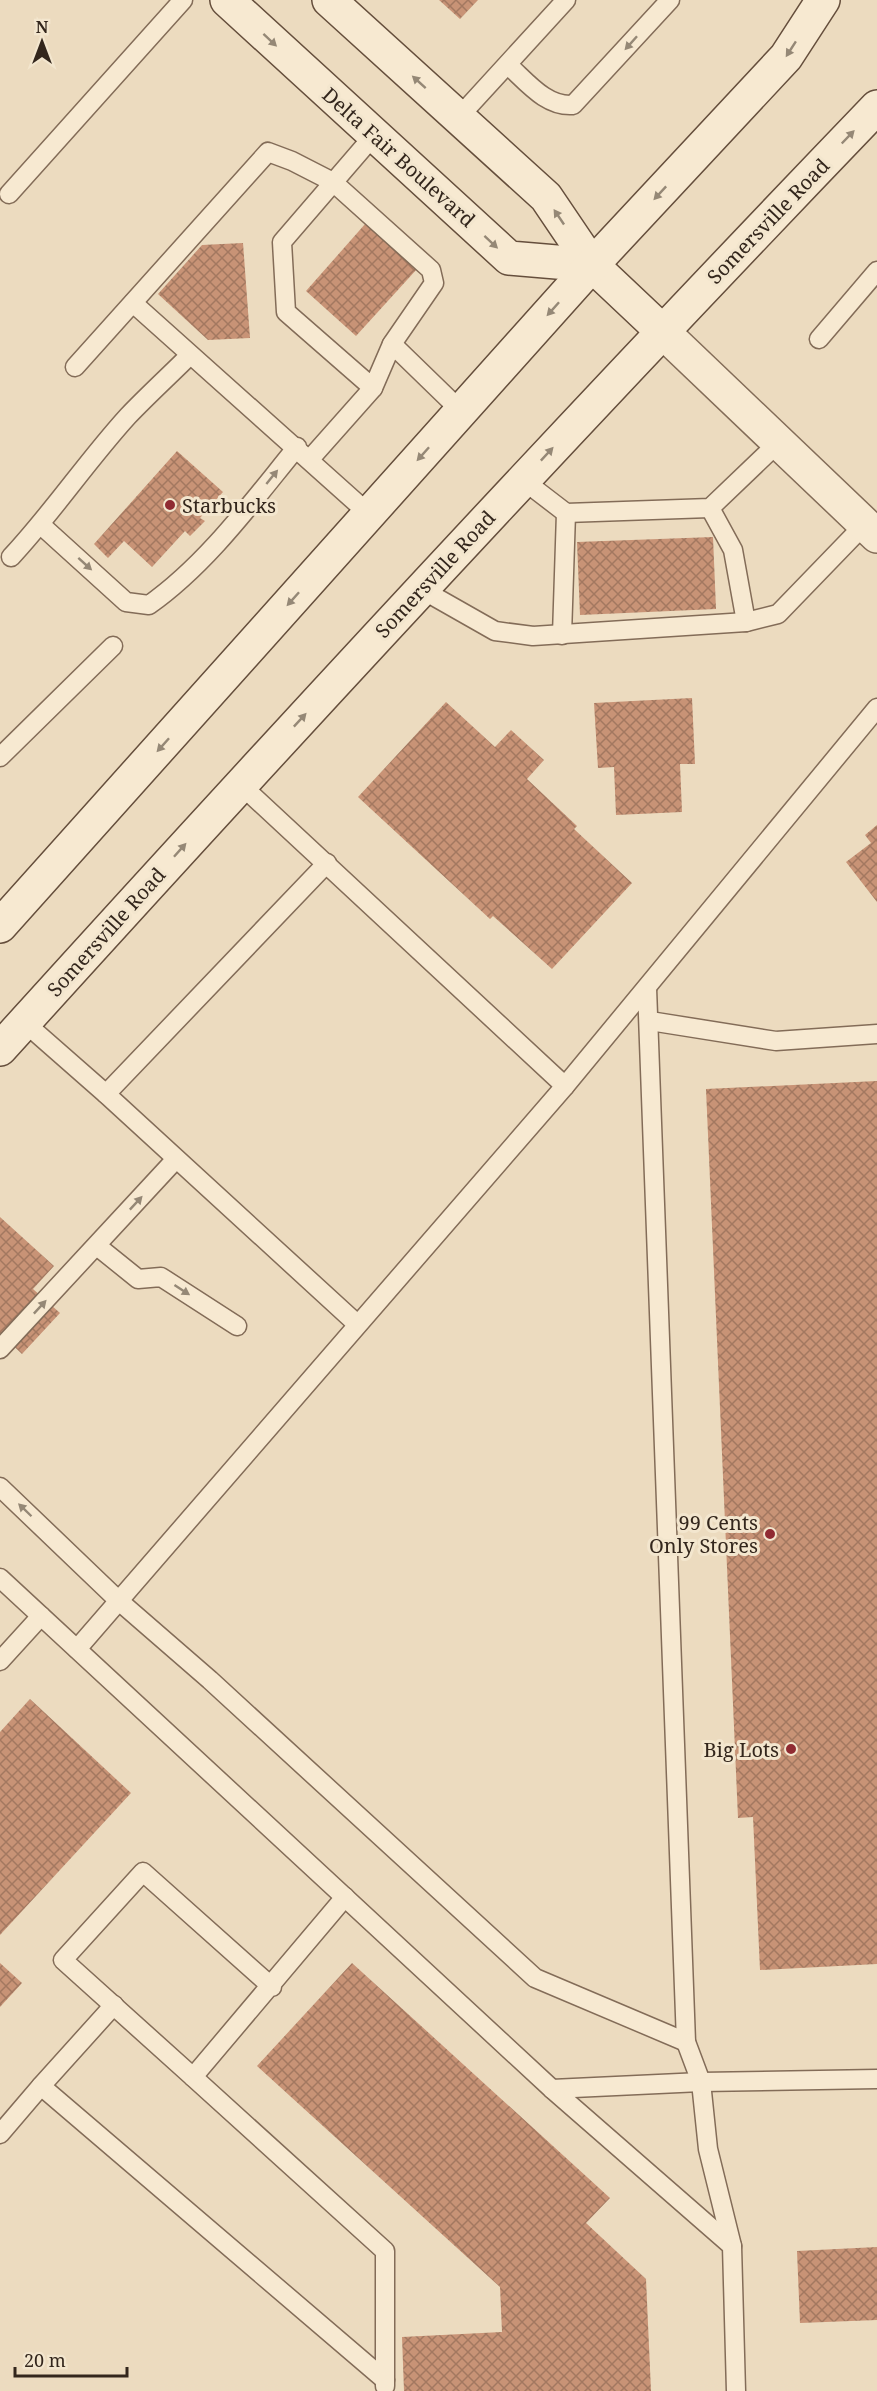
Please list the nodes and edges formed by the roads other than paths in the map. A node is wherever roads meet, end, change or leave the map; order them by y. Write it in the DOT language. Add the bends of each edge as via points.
graph roads {
  1 [pos="183,0"];
  2 [pos="226,0"];
  3 [pos="329,0"];
  4 [pos="566,0"];
  5 [pos="670,0"];
  6 [pos="823,0"];
  7 [pos="508,65"];
  8 [pos="877,107"];
  9 [pos="458,118"];
  10 [pos="375,134"];
  11 [pos="333,182"];
  12 [pos="9,194"];
  13 [pos="592,265"];
  14 [pos="877,271"];
  15 [pos="133,303"];
  16 [pos="662,331"];
  17 [pos="819,339"];
  18 [pos="392,344"];
  19 [pos="190,355"];
  20 [pos="75,367"];
  21 [pos="373,388"];
  22 [pos="461,411"];
  23 [pos="779,442"];
  24 [pos="303,453"];
  25 [pos="524,480"];
  26 [pos="710,508"];
  27 [pos="566,513"];
  28 [pos="369,514"];
  29 [pos="41,525"];
  30 [pos="871,530"];
  31 [pos="11,557"];
  32 [pos="421,589"];
  33 [pos="746,622"];
  34 [pos="562,635"];
  35 [pos="113,646"];
  36 [pos="877,708"];
  37 [pos="0,757"];
  38 [pos="240,784"];
  39 [pos="327,863"];
  40 [pos="0,926"];
  41 [pos="647,988"];
  42 [pos="650,1021"];
  43 [pos="24,1022"];
  44 [pos="877,1034"];
  45 [pos="0,1049"];
  46 [pos="565,1086"];
  47 [pos="106,1094"];
  48 [pos="176,1159"];
  49 [pos="97,1246"];
  50 [pos="357,1324"];
  51 [pos="237,1326"];
  52 [pos="0,1349"];
  53 [pos="0,1486"];
  54 [pos="0,1578"];
  55 [pos="119,1601"];
  56 [pos="41,1616"];
  57 [pos="77,1649"];
  58 [pos="0,1660"];
  59 [pos="345,1897"];
  60 [pos="272,1987"];
  61 [pos="114,2005"];
  62 [pos="686,2043"];
  63 [pos="193,2077"];
  64 [pos="877,2079"];
  65 [pos="701,2082"];
  66 [pos="41,2086"];
  67 [pos="552,2089"];
  68 [pos="0,2134"];
  69 [pos="732,2246"];
  70 [pos="385,2386"];
  71 [pos="736,2391"];
  1 -- 12 [label="lane"];
  2 -- 10 [label="main road, Delta Fair Boulevard, one-way"];
  9 -- 3 [label="main road, one-way"];
  4 -- 7 [label="lane"];
  5 -- 7 [label="lane, one-way" via="573,105 556,105"];
  6 -- 13 [label="main road, one-way" via="786,57"];
  7 -- 9 [label="lane"];
  16 -- 8 [label="main road, Somersville Road, one-way"];
  13 -- 9 [label="main road, one-way" via="546,197"];
  10 -- 11 [label="lane"];
  10 -- 13 [label="main road, Delta Fair Boulevard, one-way" via="509,258"];
  11 -- 15 [label="lane" via="268,152"];
  11 -- 18 [label="lane" via="434,276 434,283"];
  11 -- 21 [label="lane" via="282,242 286,312"];
  13 -- 16 [label="main road"];
  13 -- 22 [label="main road, one-way"];
  14 -- 17 [label="lane"];
  15 -- 19 [label="lane"];
  15 -- 20 [label="lane"];
  16 -- 23 [label="main road"];
  25 -- 16 [label="main road, Somersville Road, one-way"];
  18 -- 21 [label="lane"];
  18 -- 22 [label="lane"];
  19 -- 24 [label="lane"];
  19 -- 29 [label="lane" via="129,416"];
  21 -- 24 [label="lane"];
  22 -- 28 [label="main road, one-way"];
  23 -- 26 [label="lane"];
  23 -- 30 [label="main road"];
  24 -- 28 [label="lane"];
  29 -- 24 [label="lane, one-way" via="126,602 149,605 177,585"];
  25 -- 27 [label="lane"];
  25 -- 32 [label="main road, Somersville Road"];
  26 -- 27 [label="lane"];
  26 -- 33 [label="lane" via="734,550"];
  27 -- 34 [label="lane"];
  28 -- 40 [label="main road, one-way"];
  29 -- 31 [label="lane"];
  30 -- 33 [label="lane" via="778,614"];
  32 -- 34 [label="lane" via="495,631"];
  38 -- 32 [label="main road, Somersville Road, one-way"];
  33 -- 34 [label="lane"];
  35 -- 37 [label="lane"];
  36 -- 41 [label="lane"];
  38 -- 39 [label="lane"];
  43 -- 38 [label="main road, Somersville Road, one-way"];
  39 -- 46 [label="lane"];
  39 -- 47 [label="lane"];
  41 -- 42 [label="lane"];
  41 -- 46 [label="lane"];
  42 -- 44 [label="lane" via="776,1041"];
  42 -- 62 [label="lane"];
  43 -- 45 [label="main road, Somersville Road"];
  43 -- 47 [label="lane"];
  46 -- 50 [label="lane"];
  47 -- 48 [label="lane"];
  49 -- 48 [label="lane, one-way"];
  48 -- 50 [label="lane"];
  49 -- 51 [label="lane, one-way" via="138,1279 161,1277"];
  52 -- 49 [label="lane, one-way"];
  50 -- 55 [label="lane"];
  55 -- 53 [label="lane, one-way"];
  54 -- 56 [label="lane"];
  55 -- 57 [label="lane"];
  55 -- 62 [label="lane" via="535,1978"];
  56 -- 57 [label="lane"];
  56 -- 58 [label="lane"];
  57 -- 59 [label="lane"];
  59 -- 60 [label="lane"];
  59 -- 67 [label="lane"];
  60 -- 61 [label="lane" via="143,1872 63,1960"];
  60 -- 63 [label="lane"];
  61 -- 63 [label="lane"];
  61 -- 66 [label="lane"];
  62 -- 65 [label="lane"];
  63 -- 70 [label="lane" via="385,2251"];
  64 -- 65 [label="lane"];
  65 -- 67 [label="lane"];
  65 -- 69 [label="lane" via="708,2149"];
  66 -- 68 [label="lane"];
  66 -- 70 [label="lane"];
  67 -- 69 [label="lane"];
  69 -- 71 [label="lane"];
}
